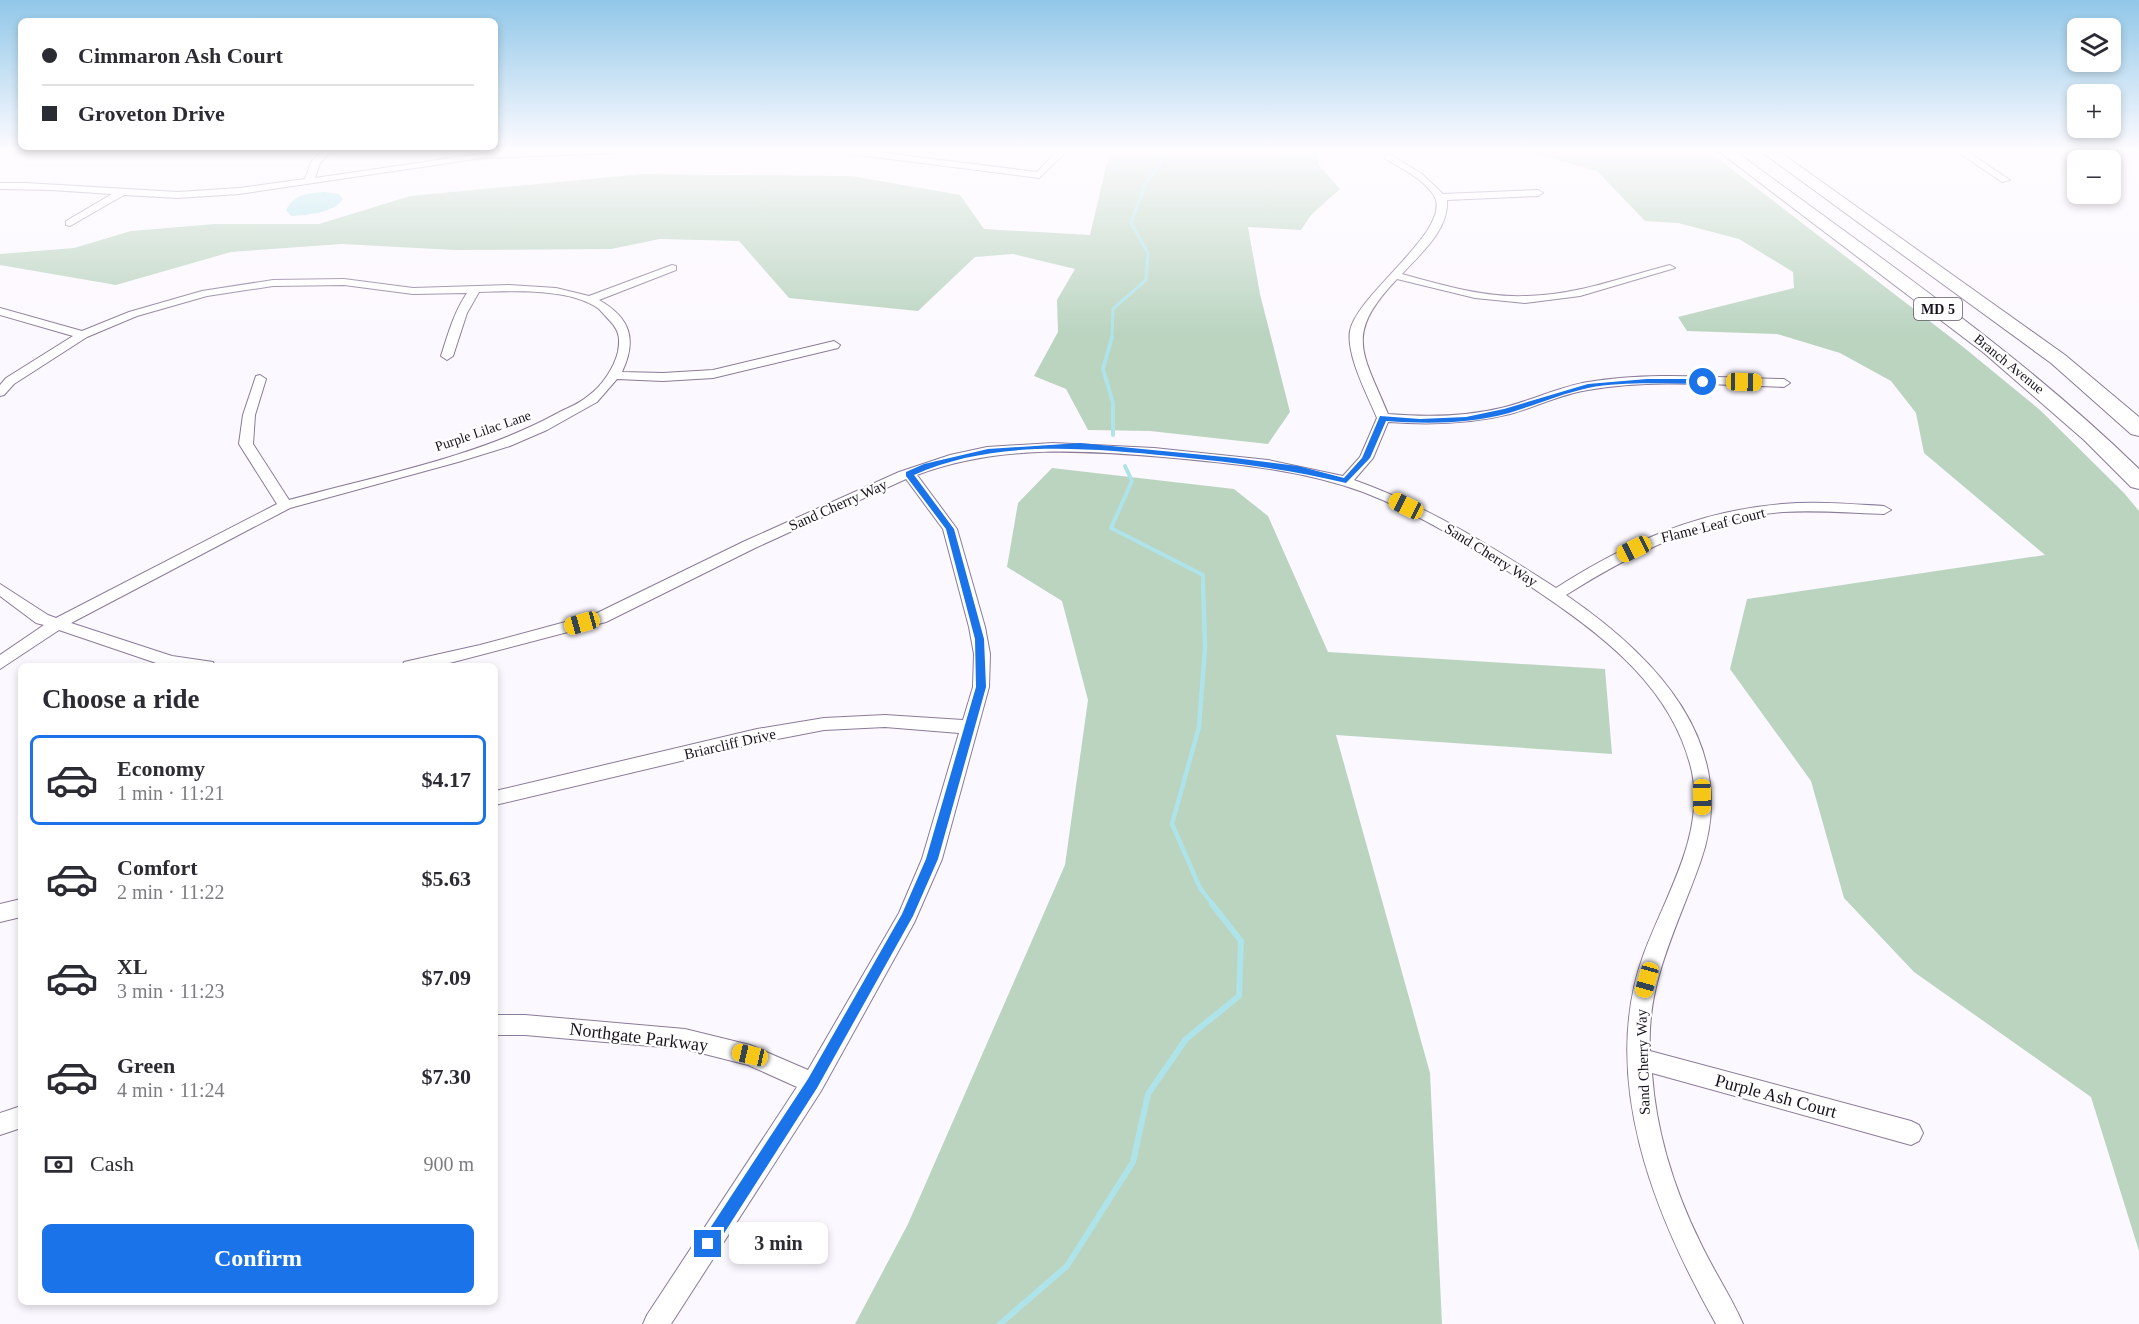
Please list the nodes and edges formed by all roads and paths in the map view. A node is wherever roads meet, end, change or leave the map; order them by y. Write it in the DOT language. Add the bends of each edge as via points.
graph roads {
  1 [pos="90,212"];
  2 [pos="1444,212"];
  3 [pos="1806,212"];
  4 [pos="1853,212"];
  5 [pos="70,223"];
  6 [pos="672,268"];
  7 [pos="1670,268"];
  8 [pos="1394,275"];
  9 [pos="475,290"];
  10 [pos="590,300"];
  11 [pos="0,310"];
  12 [pos="83,335"];
  13 [pos="834,345"];
  14 [pos="447,356"];
  15 [pos="614,375"];
  16 [pos="260,379"];
  17 [pos="1784,383"];
  18 [pos="0,392"];
  19 [pos="1383,418"];
  20 [pos="2139,429"];
  21 [pos="909,474"];
  22 [pos="1346,481"];
  23 [pos="2139,482"];
  24 [pos="285,505"];
  25 [pos="1884,510"];
  26 [pos="0,588"];
  27 [pos="1556,595"];
  28 [pos="57,624"];
  29 [pos="0,663"];
  30 [pos="180,663"];
  31 [pos="425,663"];
  32 [pos="969,727"];
  33 [pos="498,797"];
  34 [pos="18,909"];
  35 [pos="0,913"];
  36 [pos="498,1025"];
  37 [pos="1640,1059"];
  38 [pos="813,1083"];
  39 [pos="18,1118"];
  40 [pos="0,1124"];
  41 [pos="1911,1132"];
  42 [pos="656,1324"];
  43 [pos="1730,1324"];
  1 -- 5 [label="street"];
  2 -- 8 [label="street" via="1434,232"];
  3 -- 23 [label="highway, Branch Avenue / MD 5" via="1989,346 2084,426"];
  4 -- 20 [label="highway, MD 5" via="2058,359"];
  6 -- 10 [label="street"];
  7 -- 8 [label="street" via="1582,292 1524,300 1470,293"];
  8 -- 19 [label="street" via="1369,304 1356,328 1356,344"];
  9 -- 10 [label="street, Purple Lilac Lane" via="532,288"];
  9 -- 12 [label="street, Purple Lilac Lane" via="413,291 310,281 238,287 174,301"];
  9 -- 14 [label="street" via="458,320"];
  10 -- 15 [label="street, Purple Lilac Lane" via="621,326 626,339"];
  11 -- 12 [label="street"];
  12 -- 18 [label="street" via="10,381"];
  13 -- 15 [label="street" via="713,374"];
  15 -- 24 [label="street, Purple Lilac Lane" via="593,399 505,443"];
  16 -- 24 [label="street" via="249,415 246,444"];
  17 -- 19 [label="street" via="1647,382 1588,386 1466,419"];
  19 -- 22 [label="street" via="1366,458"];
  21 -- 22 [label="street, Sand Cherry Way" via="988,452 1080,446 1235,460"];
  21 -- 31 [label="street, Sand Cherry Way" via="738,549 603,617 476,653"];
  21 -- 32 [label="street" via="950,529 977,627 982,654 981,687"];
  22 -- 27 [label="street, Sand Cherry Way" via="1466,536"];
  24 -- 28 [label="street, Purple Lilac Lane"];
  25 -- 27 [label="street, Flame Leaf Court" via="1783,508 1752,512 1650,541"];
  26 -- 28 [label="street" via="42,619"];
  27 -- 37 [label="street, Sand Cherry Way" via="1627,647 1653,675 1676,708 1702,779 1703,816 1693,859 1660,937 1641,1002"];
  28 -- 29 [label="street, Purple Lilac Lane"];
  28 -- 30 [label="street"];
  32 -- 33 [label="street, Briarcliff Drive" via="885,721 824,724"];
  32 -- 38 [label="street" via="932,859 907,916"];
  34 -- 35 [label="street"];
  36 -- 38 [label="street, Northgate Parkway" via="685,1039 750,1055"];
  37 -- 41 [label="street, Purple Ash Court"];
  37 -- 43 [label="street, Sand Cherry Way" via="1645,1120 1661,1177 1708,1286"];
  38 -- 42 [label="street"];
  39 -- 40 [label="street"];
}
